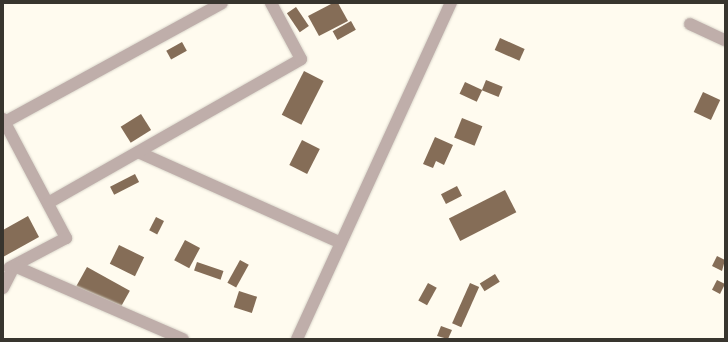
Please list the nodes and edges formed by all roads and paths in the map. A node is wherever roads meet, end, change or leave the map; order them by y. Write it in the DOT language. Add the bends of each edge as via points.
graph roads {
  1 [pos="222,3"];
  2 [pos="271,3"];
  3 [pos="451,3"];
  4 [pos="690,24"];
  5 [pos="725,40"];
  6 [pos="4,120"];
  7 [pos="138,152"];
  8 [pos="48,203"];
  9 [pos="341,243"];
  10 [pos="14,266"];
  11 [pos="3,272"];
  12 [pos="3,288"];
  13 [pos="184,339"];
  14 [pos="297,339"];
  1 -- 6 [label="street"];
  2 -- 7 [label="street" via="301,59"];
  3 -- 9 [label="street"];
  4 -- 5 [label="street"];
  6 -- 8 [label="street"];
  7 -- 8 [label="street"];
  7 -- 9 [label="street"];
  8 -- 10 [label="street" via="66,238"];
  9 -- 14 [label="street"];
  10 -- 11 [label="street"];
  10 -- 12 [label="street"];
  10 -- 13 [label="street"];
}
